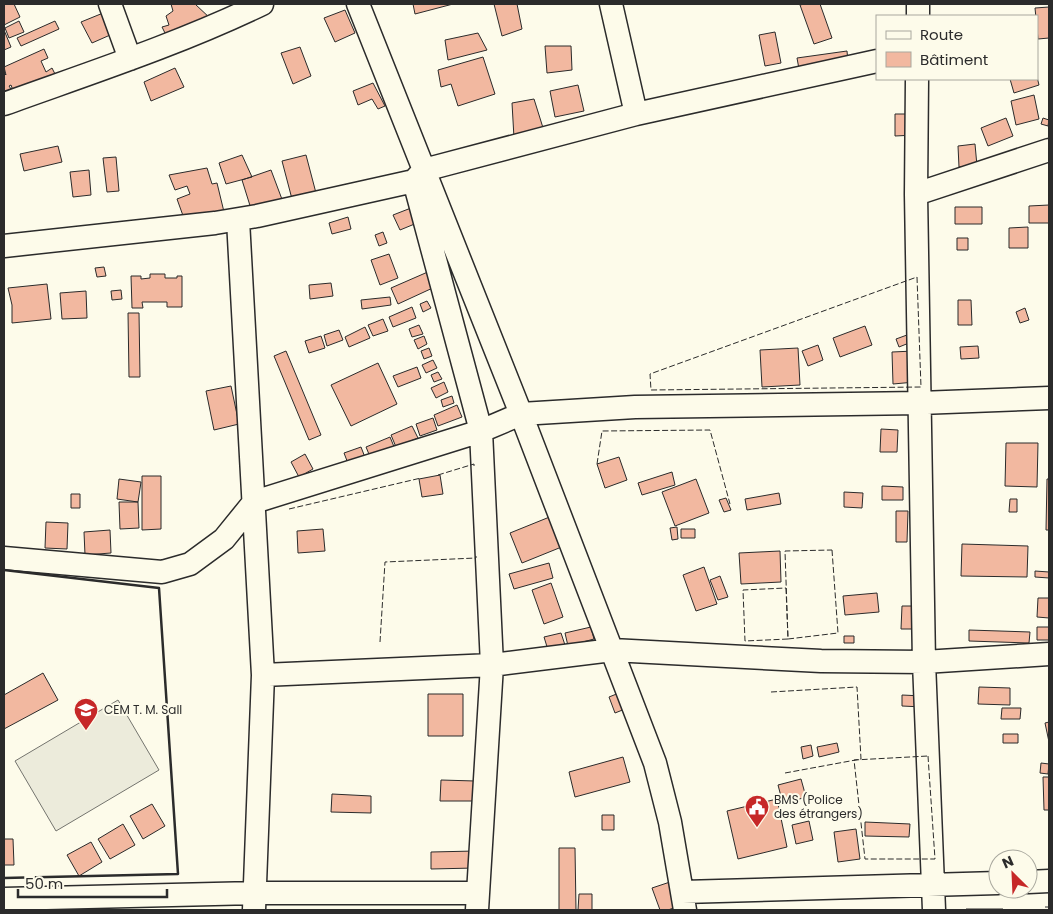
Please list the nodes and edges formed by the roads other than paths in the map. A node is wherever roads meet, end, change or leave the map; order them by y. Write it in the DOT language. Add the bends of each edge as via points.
graph roads {
  1 [pos="110,4"];
  2 [pos="262,4"];
  3 [pos="358,4"];
  4 [pos="611,4"];
  5 [pos="235,10"];
  6 [pos="130,59"];
  7 [pos="876,61"];
  8 [pos="917,80"];
  9 [pos="4,104"];
  10 [pos="636,114"];
  11 [pos="1049,150"];
  12 [pos="419,175"];
  13 [pos="916,194"];
  14 [pos="238,220"];
  15 [pos="4,246"];
  16 [pos="1049,398"];
  17 [pos="920,403"];
  18 [pos="521,414"];
  19 [pos="481,431"];
  20 [pos="254,502"];
  21 [pos="4,558"];
  22 [pos="612,650"];
  23 [pos="1049,654"];
  24 [pos="924,662"];
  25 [pos="492,665"];
  26 [pos="264,675"];
  27 [pos="988,883"];
  28 [pos="934,886"];
  29 [pos="4,899"];
  30 [pos="684,901"];
  31 [pos="255,902"];
  32 [pos="477,902"];
  33 [pos="934,910"];
  1 -- 6 [label="street"];
  2 -- 5 [label="street"];
  3 -- 12 [label="street"];
  4 -- 10 [label="street"];
  5 -- 6 [label="street"];
  6 -- 9 [label="street"];
  7 -- 10 [label="street"];
  8 -- 13 [label="street"];
  10 -- 12 [label="street"];
  11 -- 13 [label="street"];
  12 -- 14 [label="street"];
  12 -- 18 [label="street"];
  12 -- 19 [label="street"];
  13 -- 17 [label="street"];
  14 -- 15 [label="street"];
  14 -- 20 [label="street"];
  16 -- 17 [label="street"];
  17 -- 18 [label="street" via="635,407"];
  17 -- 24 [label="street"];
  18 -- 19 [label="street"];
  18 -- 22 [label="street"];
  19 -- 20 [label="street"];
  19 -- 25 [label="street"];
  20 -- 21 [label="street" via="224,538 190,564 162,572"];
  20 -- 26 [label="street"];
  22 -- 24 [label="street" via="821,661"];
  22 -- 25 [label="street"];
  22 -- 30 [label="street" via="655,763 670,822"];
  23 -- 24 [label="street"];
  24 -- 28 [label="street"];
  25 -- 26 [label="street"];
  25 -- 32 [label="street"];
  26 -- 31 [label="street"];
  27 -- 28 [label="street"];
  28 -- 30 [label="street"];
  28 -- 33 [label="street"];
  29 -- 31 [label="street"];
  31 -- 32 [label="street"];
}
